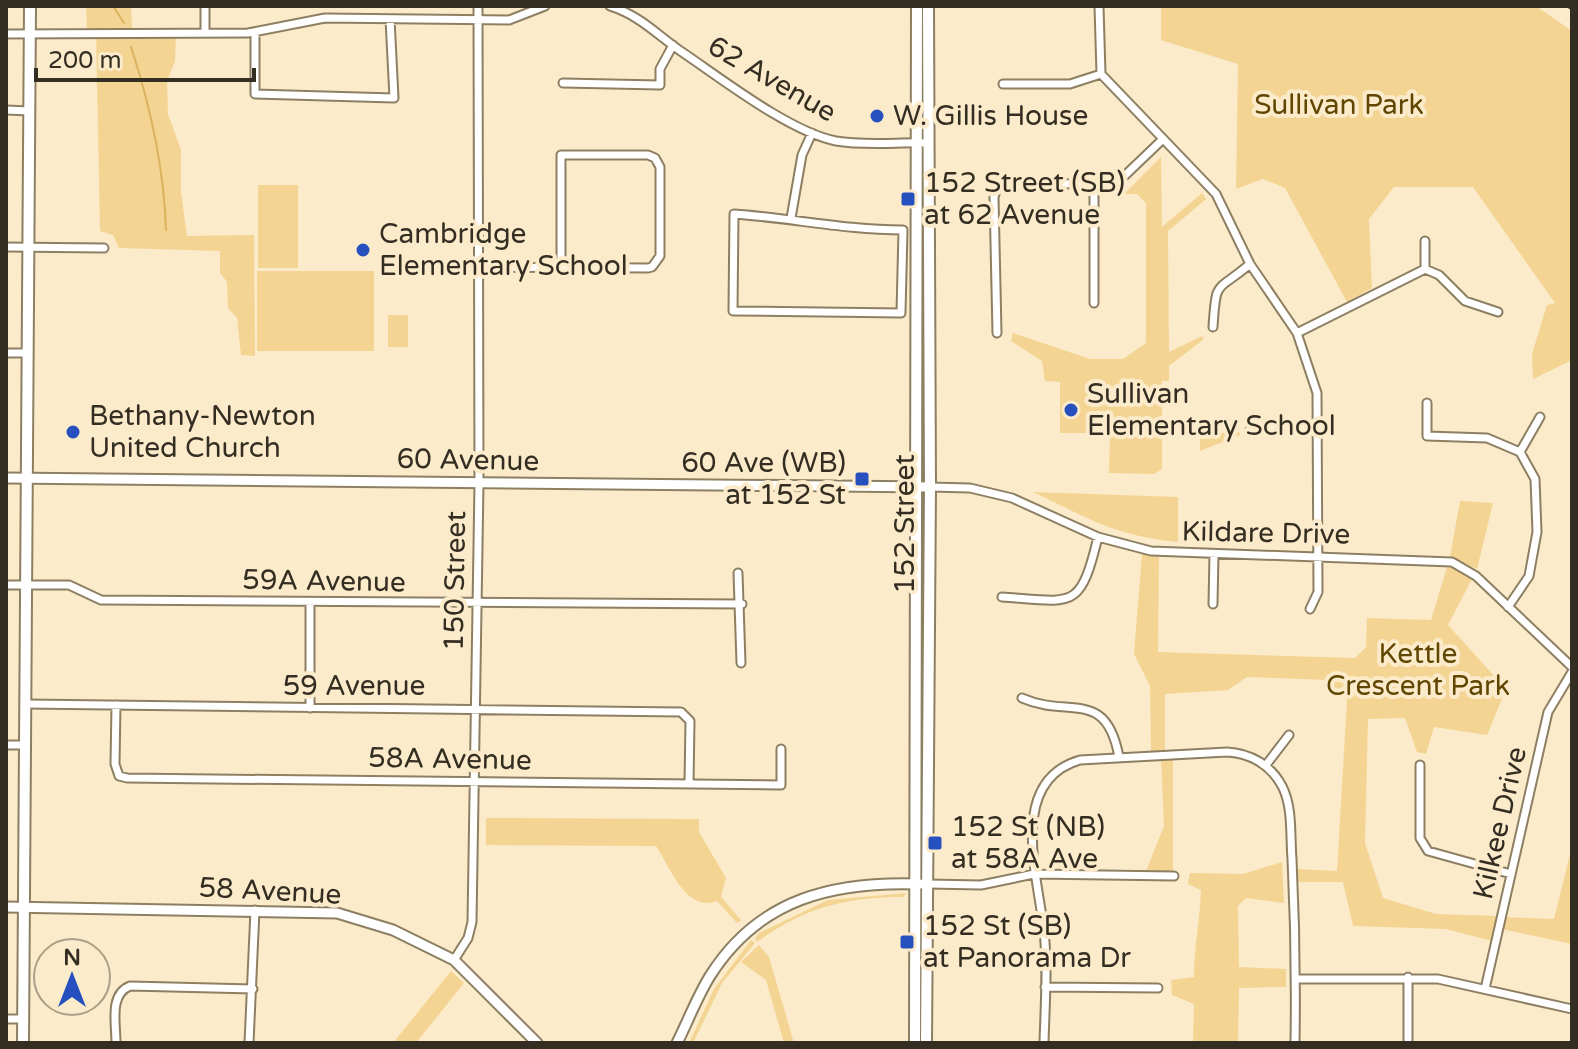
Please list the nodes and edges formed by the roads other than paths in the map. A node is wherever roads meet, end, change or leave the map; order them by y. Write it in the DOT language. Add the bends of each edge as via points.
graph roads {
  1 [pos="30,6"];
  2 [pos="205,6"];
  3 [pos="478,6"];
  4 [pos="545,6"];
  5 [pos="610,6"];
  6 [pos="917,6"];
  7 [pos="928,6"];
  8 [pos="1099,6"];
  9 [pos="390,19"];
  10 [pos="478,20"];
  11 [pos="255,32"];
  12 [pos="30,33"];
  13 [pos="205,33"];
  14 [pos="6,34"];
  15 [pos="673,45"];
  16 [pos="1101,74"];
  17 [pos="563,83"];
  18 [pos="1003,84"];
  19 [pos="6,110"];
  20 [pos="30,111"];
  21 [pos="812,133"];
  22 [pos="1163,139"];
  23 [pos="923,142"];
  24 [pos="1094,184"];
  25 [pos="791,218"];
  26 [pos="1425,241"];
  27 [pos="6,247"];
  28 [pos="29,247"];
  29 [pos="104,248"];
  30 [pos="1250,264"];
  31 [pos="478,267"];
  32 [pos="561,268"];
  33 [pos="1425,269"];
  34 [pos="1094,303"];
  35 [pos="1498,312"];
  36 [pos="1213,327"];
  37 [pos="997,333"];
  38 [pos="1297,333"];
  39 [pos="6,353"];
  40 [pos="28,353"];
  41 [pos="1427,403"];
  42 [pos="1540,417"];
  43 [pos="1318,426"];
  44 [pos="1250,430"];
  45 [pos="1520,452"];
  46 [pos="6,478"];
  47 [pos="28,478"];
  48 [pos="479,483"];
  49 [pos="924,487"];
  50 [pos="1098,537"];
  51 [pos="1214,554"];
  52 [pos="1318,555"];
  53 [pos="738,573"];
  54 [pos="6,585"];
  55 [pos="27,585"];
  56 [pos="1002,597"];
  57 [pos="310,603"];
  58 [pos="476,604"];
  59 [pos="742,604"];
  60 [pos="1213,604"];
  61 [pos="1508,607"];
  62 [pos="1310,609"];
  63 [pos="741,663"];
  64 [pos="1572,670"];
  65 [pos="1022,698"];
  66 [pos="26,704"];
  67 [pos="116,705"];
  68 [pos="310,708"];
  69 [pos="474,709"];
  70 [pos="1289,735"];
  71 [pos="6,745"];
  72 [pos="26,745"];
  73 [pos="781,749"];
  74 [pos="1119,757"];
  75 [pos="1266,765"];
  76 [pos="1420,765"];
  77 [pos="475,782"];
  78 [pos="689,784"];
  79 [pos="1034,874"];
  80 [pos="1511,874"];
  81 [pos="1174,876"];
  82 [pos="922,884"];
  83 [pos="6,907"];
  84 [pos="24,908"];
  85 [pos="255,910"];
  86 [pos="454,960"];
  87 [pos="1408,977"];
  88 [pos="1296,979"];
  89 [pos="1045,987"];
  90 [pos="1158,988"];
  91 [pos="253,989"];
  92 [pos="1485,989"];
  93 [pos="1572,1009"];
  94 [pos="6,1019"];
  95 [pos="23,1019"];
  96 [pos="23,1043"];
  97 [pos="116,1043"];
  98 [pos="249,1043"];
  99 [pos="537,1043"];
  100 [pos="677,1043"];
  101 [pos="915,1043"];
  102 [pos="926,1043"];
  103 [pos="1044,1043"];
  104 [pos="1295,1043"];
  105 [pos="1408,1043"];
  1 -- 12 [label="main road"];
  2 -- 13 [label="street"];
  3 -- 10 [label="street, 150 Street"];
  4 -- 10 [label="street" via="516,19"];
  5 -- 15 [label="street, 62 Avenue" via="645,21"];
  6 -- 23 [label="main road, 152 Street"];
  7 -- 23 [label="main road, 152 Street"];
  8 -- 16 [label="street"];
  9 -- 10 [label="street"];
  9 -- 11 [label="street" via="325,18"];
  9 -- 11 [label="street" via="394,98 255,94"];
  10 -- 31 [label="street, 150 Street"];
  11 -- 13 [label="street"];
  12 -- 13 [label="street"];
  12 -- 14 [label="street"];
  12 -- 20 [label="main road"];
  15 -- 17 [label="street" via="660,69 660,85"];
  15 -- 21 [label="street, 62 Avenue"];
  16 -- 18 [label="street" via="1070,84"];
  16 -- 22 [label="street"];
  19 -- 20 [label="street"];
  20 -- 28 [label="main road"];
  21 -- 23 [label="street, 62 Avenue" via="842,142"];
  21 -- 25 [label="street" via="802,155"];
  22 -- 24 [label="street" via="1122,181"];
  22 -- 30 [label="street" via="1216,194"];
  23 -- 49 [label="main road, 152 Street"];
  24 -- 34 [label="street"];
  24 -- 37 [label="street" via="997,188"];
  25 -- 25 [label="street" via="850,230 903,230 901,313 733,311 734,214"];
  26 -- 33 [label="street"];
  27 -- 28 [label="street"];
  28 -- 29 [label="street"];
  28 -- 40 [label="main road"];
  30 -- 36 [label="street" via="1215,292"];
  30 -- 38 [label="street"];
  31 -- 32 [label="street"];
  31 -- 48 [label="street, 150 Street"];
  32 -- 32 [label="street" via="561,155 655,158 660,167 661,220 656,264"];
  33 -- 35 [label="street" via="1439,275 1465,301"];
  33 -- 38 [label="street"];
  38 -- 43 [label="street" via="1317,393"];
  39 -- 40 [label="street"];
  40 -- 47 [label="main road"];
  41 -- 45 [label="street" via="1427,436 1487,438"];
  42 -- 45 [label="street"];
  43 -- 44 [label="street"];
  43 -- 52 [label="street"];
  45 -- 61 [label="street" via="1535,479 1537,532 1529,576"];
  46 -- 47 [label="street, 60 Avenue"];
  47 -- 48 [label="street, 60 Avenue"];
  47 -- 55 [label="main road"];
  48 -- 49 [label="street, 60 Avenue"];
  48 -- 58 [label="street, 150 Street"];
  49 -- 50 [label="street, Kildare Drive" via="970,488 1012,498"];
  49 -- 82 [label="main road, 152 Street"];
  50 -- 51 [label="street, Kildare Drive" via="1151,551"];
  50 -- 56 [label="street" via="1086,584 1074,597"];
  51 -- 52 [label="street, Kildare Drive"];
  51 -- 60 [label="street"];
  52 -- 61 [label="street, Kildare Drive" via="1452,562 1476,576"];
  52 -- 62 [label="street" via="1318,592"];
  53 -- 59 [label="street"];
  54 -- 55 [label="street, 59A Avenue"];
  55 -- 57 [label="street, 59A Avenue" via="69,585 101,600"];
  55 -- 66 [label="main road"];
  57 -- 58 [label="street, 59A Avenue"];
  57 -- 68 [label="street"];
  58 -- 59 [label="street, 59A Avenue"];
  58 -- 69 [label="street, 150 Street"];
  59 -- 63 [label="street"];
  61 -- 64 [label="street, Kildare Drive"];
  64 -- 80 [label="street, Kilkee Drive" via="1548,712"];
  65 -- 74 [label="street" via="1078,706 1099,715 1113,730"];
  66 -- 67 [label="street, 59 Avenue"];
  66 -- 72 [label="main road"];
  67 -- 68 [label="street, 59 Avenue"];
  67 -- 77 [label="street, 58A Avenue" via="119,776"];
  68 -- 69 [label="street, 59 Avenue"];
  69 -- 77 [label="street, 150 Street"];
  69 -- 78 [label="street, 59 Avenue" via="681,712 690,721"];
  70 -- 75 [label="street"];
  71 -- 72 [label="street"];
  72 -- 84 [label="main road"];
  73 -- 78 [label="street, 58A Avenue" via="781,785"];
  74 -- 75 [label="street" via="1227,752"];
  74 -- 79 [label="street" via="1080,760 1057,770 1039,792"];
  75 -- 88 [label="street" via="1282,785 1288,805"];
  76 -- 80 [label="street" via="1420,838 1428,851"];
  77 -- 78 [label="street, 58A Avenue"];
  77 -- 86 [label="street, 150 Street" via="472,922"];
  79 -- 81 [label="street"];
  79 -- 82 [label="street" via="981,885"];
  79 -- 89 [label="street" via="1044,929"];
  80 -- 92 [label="street, Kilkee Drive"];
  82 -- 100 [label="street" via="828,889 768,917 712,973"];
  82 -- 101 [label="main road, 152 Street"];
  82 -- 102 [label="main road, 152 Street"];
  83 -- 84 [label="street, 58 Avenue"];
  84 -- 85 [label="street, 58 Avenue"];
  84 -- 95 [label="main road"];
  85 -- 86 [label="street, 58 Avenue" via="337,913 393,930"];
  85 -- 91 [label="street"];
  86 -- 99 [label="street, 58 Avenue"];
  87 -- 88 [label="street"];
  87 -- 92 [label="street"];
  87 -- 105 [label="street"];
  88 -- 104 [label="street"];
  89 -- 90 [label="street"];
  89 -- 103 [label="street"];
  91 -- 97 [label="street" via="130,986 116,998"];
  91 -- 98 [label="street"];
  92 -- 93 [label="street"];
  94 -- 95 [label="street"];
  95 -- 96 [label="main road"];
}
